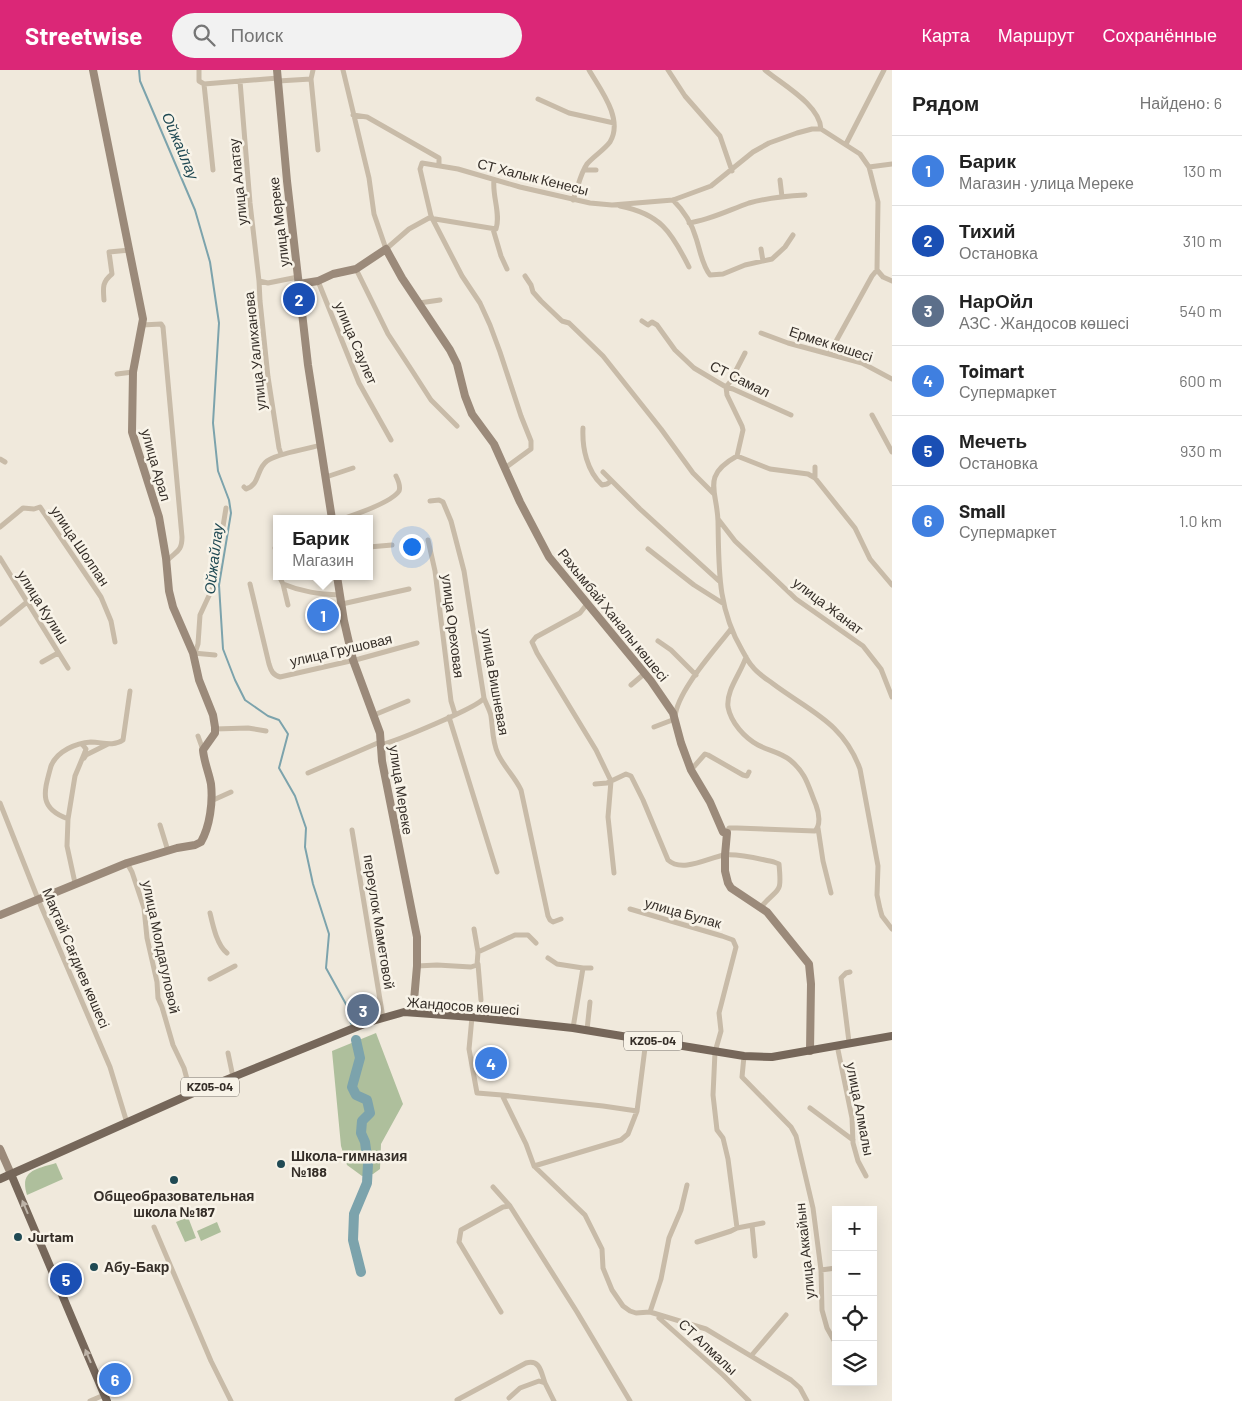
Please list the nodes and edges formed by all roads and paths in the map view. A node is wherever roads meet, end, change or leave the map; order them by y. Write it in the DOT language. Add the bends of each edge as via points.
graph roads {
  1 [pos="93,70"];
  2 [pos="199,70"];
  3 [pos="313,70"];
  4 [pos="343,70"];
  5 [pos="589,70"];
  6 [pos="668,70"];
  7 [pos="765,70"];
  8 [pos="884,70"];
  9 [pos="278,76"];
  10 [pos="311,79"];
  11 [pos="240,81"];
  12 [pos="204,84"];
  13 [pos="538,99"];
  14 [pos="353,114"];
  15 [pos="614,123"];
  16 [pos="821,130"];
  17 [pos="846,144"];
  18 [pos="318,150"];
  19 [pos="892,164"];
  20 [pos="439,165"];
  21 [pos="869,167"];
  22 [pos="213,170"];
  23 [pos="584,170"];
  24 [pos="596,170"];
  25 [pos="732,171"];
  26 [pos="494,180"];
  27 [pos="780,180"];
  28 [pos="805,195"];
  29 [pos="782,197"];
  30 [pos="680,199"];
  31 [pos="573,200"];
  32 [pos="673,200"];
  33 [pos="612,204"];
  34 [pos="678,206"];
  35 [pos="433,219"];
  36 [pos="689,223"];
  37 [pos="493,229"];
  38 [pos="793,235"];
  39 [pos="386,249"];
  40 [pos="761,249"];
  41 [pos="130,250"];
  42 [pos="763,261"];
  43 [pos="689,266"];
  44 [pos="356,269"];
  45 [pos="507,269"];
  46 [pos="877,270"];
  47 [pos="525,276"];
  48 [pos="299,280"];
  49 [pos="259,281"];
  50 [pos="318,281"];
  51 [pos="892,281"];
  52 [pos="104,300"];
  53 [pos="440,300"];
  54 [pos="419,303"];
  55 [pos="642,320"];
  56 [pos="142,325"];
  57 [pos="761,333"];
  58 [pos="745,353"];
  59 [pos="829,354"];
  60 [pos="133,372"];
  61 [pos="116,374"];
  62 [pos="892,379"];
  63 [pos="726,387"];
  64 [pos="791,415"];
  65 [pos="872,415"];
  66 [pos="457,426"];
  67 [pos="583,428"];
  68 [pos="391,440"];
  69 [pos="320,446"];
  70 [pos="280,451"];
  71 [pos="892,452"];
  72 [pos="736,456"];
  73 [pos="815,466"];
  74 [pos="353,468"];
  75 [pos="504,468"];
  76 [pos="603,472"];
  77 [pos="396,476"];
  78 [pos="326,477"];
  79 [pos="815,478"];
  80 [pos="611,481"];
  81 [pos="244,487"];
  82 [pos="713,493"];
  83 [pos="430,501"];
  84 [pos="226,508"];
  85 [pos="331,515"];
  86 [pos="351,515"];
  87 [pos="718,519"];
  88 [pos="0,527"];
  89 [pos="428,540"];
  90 [pos="392,545"];
  91 [pos="373,547"];
  92 [pos="648,548"];
  93 [pos="0,558"];
  94 [pos="166,562"];
  95 [pos="281,580"];
  96 [pos="338,580"];
  97 [pos="720,581"];
  98 [pos="250,584"];
  99 [pos="283,584"];
  100 [pos="892,586"];
  101 [pos="408,589"];
  102 [pos="299,590"];
  103 [pos="340,596"];
  104 [pos="286,598"];
  105 [pos="27,602"];
  106 [pos="342,604"];
  107 [pos="588,604"];
  108 [pos="724,604"];
  109 [pos="288,605"];
  110 [pos="0,624"];
  111 [pos="731,630"];
  112 [pos="658,641"];
  113 [pos="115,642"];
  114 [pos="417,643"];
  115 [pos="58,653"];
  116 [pos="193,653"];
  117 [pos="215,655"];
  118 [pos="746,657"];
  119 [pos="353,660"];
  120 [pos="42,662"];
  121 [pos="68,668"];
  122 [pos="644,674"];
  123 [pos="696,675"];
  124 [pos="631,685"];
  125 [pos="130,691"];
  126 [pos="892,697"];
  127 [pos="484,698"];
  128 [pos="408,701"];
  129 [pos="455,714"];
  130 [pos="374,715"];
  131 [pos="449,717"];
  132 [pos="675,718"];
  133 [pos="654,727"];
  134 [pos="215,729"];
  135 [pos="266,731"];
  136 [pos="198,736"];
  137 [pos="82,744"];
  138 [pos="108,744"];
  139 [pos="380,744"];
  140 [pos="203,750"];
  141 [pos="83,758"];
  142 [pos="691,770"];
  143 [pos="749,772"];
  144 [pos="308,773"];
  145 [pos="611,781"];
  146 [pos="595,784"];
  147 [pos="231,792"];
  148 [pos="211,801"];
  149 [pos="0,803"];
  150 [pos="68,819"];
  151 [pos="160,825"];
  152 [pos="352,830"];
  153 [pos="817,831"];
  154 [pos="727,833"];
  155 [pos="168,851"];
  156 [pos="724,855"];
  157 [pos="127,863"];
  158 [pos="497,872"];
  159 [pos="614,873"];
  160 [pos="75,883"];
  161 [pos="831,892"];
  162 [pos="778,897"];
  163 [pos="38,899"];
  164 [pos="769,899"];
  165 [pos="761,906"];
  166 [pos="630,909"];
  167 [pos="210,913"];
  168 [pos="0,915"];
  169 [pos="561,919"];
  170 [pos="474,929"];
  171 [pos="892,929"];
  172 [pos="536,943"];
  173 [pos="478,952"];
  174 [pos="227,953"];
  175 [pos="548,958"];
  176 [pos="235,966"];
  177 [pos="417,966"];
  178 [pos="477,966"];
  179 [pos="583,968"];
  180 [pos="591,968"];
  181 [pos="850,972"];
  182 [pos="210,980"];
  183 [pos="481,1000"];
  184 [pos="590,1002"];
  185 [pos="413,1012"];
  186 [pos="472,1017"];
  187 [pos="383,1018"];
  188 [pos="573,1028"];
  189 [pos="587,1030"];
  190 [pos="892,1036"];
  191 [pos="646,1040"];
  192 [pos="849,1042"];
  193 [pos="836,1044"];
  194 [pos="810,1051"];
  195 [pos="715,1052"];
  196 [pos="228,1053"];
  197 [pos="744,1056"];
  198 [pos="233,1077"];
  199 [pos="191,1094"];
  200 [pos="502,1095"];
  201 [pos="810,1108"];
  202 [pos="637,1111"];
  203 [pos="127,1123"];
  204 [pos="853,1140"];
  205 [pos="0,1149"];
  206 [pos="534,1166"];
  207 [pos="27,1167"];
  208 [pos="11,1174"];
  209 [pos="866,1176"];
  210 [pos="0,1180"];
  211 [pos="687,1185"];
  212 [pos="493,1187"];
  213 [pos="17,1189"];
  214 [pos="510,1206"];
  215 [pos="763,1223"];
  216 [pos="752,1225"];
  217 [pos="154,1227"];
  218 [pos="737,1228"];
  219 [pos="697,1242"];
  220 [pos="755,1256"];
  221 [pos="832,1269"];
  222 [pos="821,1270"];
  223 [pos="501,1312"];
  224 [pos="650,1312"];
  225 [pos="786,1315"];
  226 [pos="834,1341"];
  227 [pos="751,1356"];
  228 [pos="545,1383"];
  229 [pos="106,1398"];
  230 [pos="509,1398"];
  231 [pos="456,1400"];
  232 [pos="90,1401"];
  233 [pos="231,1401"];
  234 [pos="554,1401"];
  235 [pos="630,1401"];
  236 [pos="749,1401"];
  237 [pos="807,1401"];
  1 -- 41 [label="street, улица Арал"];
  2 -- 12 [label="street, улица Алатау" via="199,80"];
  3 -- 10 [label="street"];
  4 -- 14 [label="street, Рахымбай Ханалы көшесі"];
  5 -- 15 [label="street"];
  6 -- 25 [label="street" via="720,136"];
  7 -- 16 [label="street" via="811,107 819,119"];
  8 -- 17 [label="street"];
  9 -- 10 [label="street"];
  9 -- 11 [label="street"];
  9 -- 48 [label="street, улица Мереке"];
  10 -- 18 [label="street"];
  11 -- 12 [label="street"];
  11 -- 49 [label="street, улица Алатау"];
  12 -- 22 [label="street, улица Алатау"];
  13 -- 15 [label="street" via="569,112"];
  14 -- 20 [label="street" via="367,117 439,158"];
  14 -- 39 [label="street, Рахымбай Ханалы көшесі" via="369,178 374,214"];
  15 -- 23 [label="street" via="610,142"];
  16 -- 17 [label="street"];
  16 -- 25 [label="street, СТ Халык Кенесы" via="812,129 769,143"];
  17 -- 21 [label="street" via="860,154"];
  19 -- 21 [label="street"];
  20 -- 26 [label="street, СТ Халык Кенесы"];
  20 -- 35 [label="street" via="422,163 420,169"];
  21 -- 46 [label="street" via="878,202"];
  23 -- 24 [label="street"];
  23 -- 31 [label="street"];
  25 -- 30 [label="street, СТ Халык Кенесы" via="711,186"];
  26 -- 31 [label="street, СТ Халык Кенесы"];
  26 -- 37 [label="street" via="497,227"];
  27 -- 29 [label="street"];
  28 -- 29 [label="street"];
  29 -- 36 [label="street" via="757,201"];
  30 -- 32 [label="street, СТ Халык Кенесы"];
  30 -- 34 [label="street"];
  31 -- 33 [label="street, СТ Халык Кенесы"];
  32 -- 33 [label="street, СТ Халык Кенесы"];
  32 -- 34 [label="street"];
  33 -- 43 [label="street" via="644,212 655,219 674,240"];
  34 -- 36 [label="street"];
  35 -- 37 [label="street"];
  35 -- 39 [label="street" via="409,229"];
  35 -- 75 [label="street" via="490,325 531,441 530,450"];
  36 -- 42 [label="street" via="710,276"];
  37 -- 45 [label="street"];
  38 -- 42 [label="street" via="772,259"];
  39 -- 44 [label="street"];
  39 -- 54 [label="street, Рахымбай Ханалы көшесі"];
  40 -- 42 [label="street"];
  41 -- 52 [label="street" via="110,252 112,274 103,284"];
  41 -- 56 [label="street, улица Арал"];
  44 -- 50 [label="street"];
  44 -- 66 [label="street" via="388,334 427,395"];
  46 -- 51 [label="street"];
  46 -- 59 [label="street"];
  47 -- 82 [label="street" via="540,301 603,356 693,473"];
  48 -- 49 [label="street"];
  48 -- 50 [label="street"];
  48 -- 69 [label="street, улица Мереке"];
  49 -- 70 [label="street, улица Уалиханова" via="268,377"];
  50 -- 68 [label="street, улица Саулет" via="359,383"];
  53 -- 54 [label="street"];
  54 -- 75 [label="street, Рахымбай Ханалы көшесі" via="450,350 472,414 494,444"];
  55 -- 63 [label="street, СТ Самал" via="648,325 652,322 657,325 688,363"];
  56 -- 60 [label="street, улица Арал"];
  56 -- 94 [label="street" via="163,326 182,538 180,550"];
  57 -- 59 [label="street, Ермек көшесі"];
  58 -- 63 [label="street"];
  59 -- 62 [label="street, Ермек көшесі" via="862,363"];
  60 -- 61 [label="street"];
  60 -- 94 [label="street, улица Арал" via="132,432 159,517"];
  63 -- 64 [label="street, СТ Самал"];
  63 -- 72 [label="street" via="743,430"];
  65 -- 71 [label="street"];
  67 -- 80 [label="street" via="584,451 596,479 602,485"];
  69 -- 70 [label="street" via="285,455"];
  69 -- 78 [label="street, улица Мереке"];
  70 -- 81 [label="street" via="262,466 253,485"];
  72 -- 79 [label="street"];
  72 -- 82 [label="street" via="716,474"];
  73 -- 79 [label="street"];
  74 -- 78 [label="street"];
  75 -- 107 [label="street, Рахымбай Ханалы көшесі" via="549,557"];
  76 -- 80 [label="street"];
  77 -- 86 [label="street" via="400,485 394,496"];
  78 -- 85 [label="street, улица Мереке"];
  79 -- 100 [label="street" via="855,528 870,559"];
  80 -- 97 [label="street"];
  82 -- 87 [label="street"];
  83 -- 127 [label="street, улица Вишневая" via="443,502 451,521 466,578"];
  84 -- 116 [label="street" via="218,570 200,615 198,644"];
  87 -- 97 [label="street"];
  87 -- 126 [label="street, улица Жанат" via="735,541 786,590 863,646 881,669"];
  88 -- 113 [label="street, улица Шолпан" via="23,508 40,507 101,597"];
  89 -- 129 [label="street, улица Ореховая"];
  90 -- 91 [label="street"];
  92 -- 108 [label="street"];
  93 -- 105 [label="street, улица Кулиш"];
  94 -- 116 [label="street, улица Арал" via="173,607"];
  95 -- 99 [label="street"];
  96 -- 103 [label="street, улица Мереке"];
  97 -- 108 [label="street"];
  98 -- 119 [label="street, улица Грушовая" via="273,674 280,677"];
  99 -- 102 [label="street"];
  99 -- 104 [label="street"];
  101 -- 106 [label="street"];
  102 -- 103 [label="street"];
  102 -- 104 [label="street" via="290,590"];
  103 -- 106 [label="street, улица Мереке"];
  104 -- 109 [label="street"];
  105 -- 110 [label="street"];
  105 -- 115 [label="street, улица Кулиш"];
  106 -- 119 [label="street, улица Мереке"];
  107 -- 122 [label="street, Рахымбай Ханалы көшесі"];
  107 -- 145 [label="street" via="580,613 536,637 532,644"];
  108 -- 111 [label="street"];
  111 -- 118 [label="street"];
  111 -- 123 [label="street"];
  112 -- 123 [label="street"];
  114 -- 119 [label="street, улица Грушовая"];
  115 -- 120 [label="street"];
  115 -- 121 [label="street, улица Кулиш"];
  116 -- 117 [label="street"];
  116 -- 134 [label="street, улица Арал"];
  118 -- 153 [label="street" via="728,702 732,718 742,734 759,746 786,757 803,774 818,810"];
  118 -- 171 [label="street" via="760,674 832,725 854,753 860,769 878,866 880,909"];
  119 -- 130 [label="street, улица Мереке"];
  122 -- 124 [label="street"];
  122 -- 132 [label="street, Рахымбай Ханалы көшесі"];
  123 -- 132 [label="street" via="677,706"];
  125 -- 138 [label="street" via="122,740"];
  127 -- 129 [label="street"];
  127 -- 169 [label="street, улица Вишневая" via="491,716 497,753 520,790 548,916 553,922"];
  128 -- 130 [label="street"];
  129 -- 131 [label="street"];
  130 -- 139 [label="street, улица Мереке"];
  131 -- 139 [label="street"];
  131 -- 158 [label="street"];
  132 -- 133 [label="street"];
  132 -- 142 [label="street, Рахымбай Ханалы көшесі"];
  134 -- 135 [label="street"];
  134 -- 140 [label="street"];
  136 -- 140 [label="street"];
  137 -- 138 [label="street"];
  137 -- 141 [label="street" via="86,749"];
  137 -- 150 [label="street" via="66,750 53,761 47,782 47,806"];
  138 -- 141 [label="street"];
  139 -- 144 [label="street"];
  139 -- 177 [label="street, улица Мереке" via="417,937"];
  140 -- 148 [label="street" via="211,784"];
  141 -- 150 [label="street" via="75,776"];
  142 -- 143 [label="street" via="708,754 743,775 747,776"];
  142 -- 154 [label="street, Рахымбай Ханалы көшесі" via="715,811 723,832"];
  145 -- 146 [label="street"];
  145 -- 156 [label="street" via="626,774 631,776 672,863 680,866"];
  145 -- 159 [label="street" via="608,817"];
  147 -- 148 [label="street"];
  148 -- 155 [label="street" via="208,826 201,842"];
  149 -- 163 [label="street, Мақтай Сағдиев көшесі"];
  150 -- 160 [label="street" via="67,846"];
  151 -- 155 [label="street"];
  152 -- 187 [label="street, переулок Маметовой"];
  153 -- 154 [label="street" via="730,828"];
  153 -- 161 [label="street"];
  154 -- 156 [label="street"];
  155 -- 157 [label="street"];
  156 -- 164 [label="street" via="779,864 780,888"];
  156 -- 165 [label="street" via="726,877 731,888"];
  157 -- 160 [label="street"];
  157 -- 199 [label="street, улица Молдагуловой" via="144,908 158,998"];
  160 -- 163 [label="street"];
  162 -- 164 [label="street"];
  163 -- 168 [label="street"];
  163 -- 203 [label="street, Мақтай Сағдиев көшесі" via="110,1067"];
  164 -- 165 [label="street"];
  165 -- 194 [label="street" via="809,964"];
  166 -- 195 [label="street, улица Булак" via="732,940 736,947 721,1005 721,1030"];
  167 -- 174 [label="street"];
  170 -- 173 [label="street"];
  172 -- 173 [label="street" via="528,935 515,935"];
  173 -- 178 [label="street"];
  175 -- 179 [label="street" via="557,964"];
  176 -- 182 [label="street"];
  177 -- 178 [label="street"];
  177 -- 185 [label="street, улица Мереке"];
  178 -- 183 [label="street"];
  179 -- 180 [label="street"];
  179 -- 188 [label="street"];
  181 -- 192 [label="street" via="841,978"];
  184 -- 189 [label="street"];
  185 -- 186 [label="main road, Жандосов көшесі / KZ05-04"];
  185 -- 187 [label="main road, Жандосов көшесі / KZ05-04"];
  186 -- 188 [label="main road, Жандосов көшесі / KZ05-04"];
  186 -- 200 [label="street" via="469,1050 477,1092"];
  187 -- 198 [label="main road, Жандосов көшесі / KZ05-04"];
  188 -- 189 [label="main road, Жандосов көшесі / KZ05-04"];
  189 -- 191 [label="main road, Жандосов көшесі / KZ05-04"];
  190 -- 192 [label="main road, Жандосов көшесі / KZ05-04"];
  191 -- 195 [label="main road, Жандосов көшесі / KZ05-04"];
  191 -- 202 [label="street"];
  192 -- 193 [label="main road, Жандосов көшесі / KZ05-04"];
  193 -- 194 [label="main road, Жандосов көшесі / KZ05-04"];
  193 -- 204 [label="street, улица Алмалы" via="852,1118"];
  194 -- 197 [label="main road, Жандосов көшесі / KZ05-04" via="772,1057"];
  195 -- 197 [label="main road, Жандосов көшесі / KZ05-04"];
  195 -- 218 [label="street, улица Булак" via="713,1095 717,1130 723,1138 728,1159"];
  196 -- 198 [label="street"];
  197 -- 222 [label="street, улица Аккайын" via="742,1077 792,1127 796,1136 813,1208"];
  198 -- 199 [label="main road, Жандосов көшесі / KZ05-04"];
  199 -- 203 [label="main road, Жандосов көшесі / KZ05-04"];
  200 -- 202 [label="street"];
  200 -- 206 [label="street"];
  201 -- 204 [label="street"];
  202 -- 206 [label="street" via="628,1134 621,1140"];
  203 -- 207 [label="main road, Жандосов көшесі / KZ05-04"];
  204 -- 209 [label="street, улица Алмалы"];
  205 -- 208 [label="street"];
  206 -- 224 [label="street" via="585,1215 602,1249 603,1268 612,1290 623,1306 636,1313"];
  207 -- 208 [label="main road, Жандосов көшесі / KZ05-04"];
  207 -- 213 [label="main road" via="19,1176"];
  208 -- 210 [label="main road, Жандосов көшесі / KZ05-04"];
  208 -- 213 [label="main road"];
  210 -- 213 [label="main road, KZ05-04" via="13,1183"];
  211 -- 224 [label="street"];
  212 -- 214 [label="street"];
  229 -- 213 [label="main road, one-way"];
  214 -- 223 [label="street" via="461,1230 459,1242"];
  214 -- 235 [label="street"];
  215 -- 216 [label="street"];
  216 -- 218 [label="street"];
  216 -- 220 [label="street"];
  217 -- 233 [label="street"];
  218 -- 219 [label="street"];
  221 -- 222 [label="street"];
  222 -- 226 [label="street, улица Аккайын" via="822,1310"];
  224 -- 227 [label="street" via="706,1329"];
  224 -- 236 [label="street, СТ Алмалы" via="664,1320"];
  225 -- 227 [label="street"];
  227 -- 237 [label="street" via="791,1380"];
  228 -- 230 [label="street" via="530,1383"];
  228 -- 231 [label="street" via="539,1365 531,1361"];
  228 -- 234 [label="street"];
  229 -- 232 [label="street"];
}
